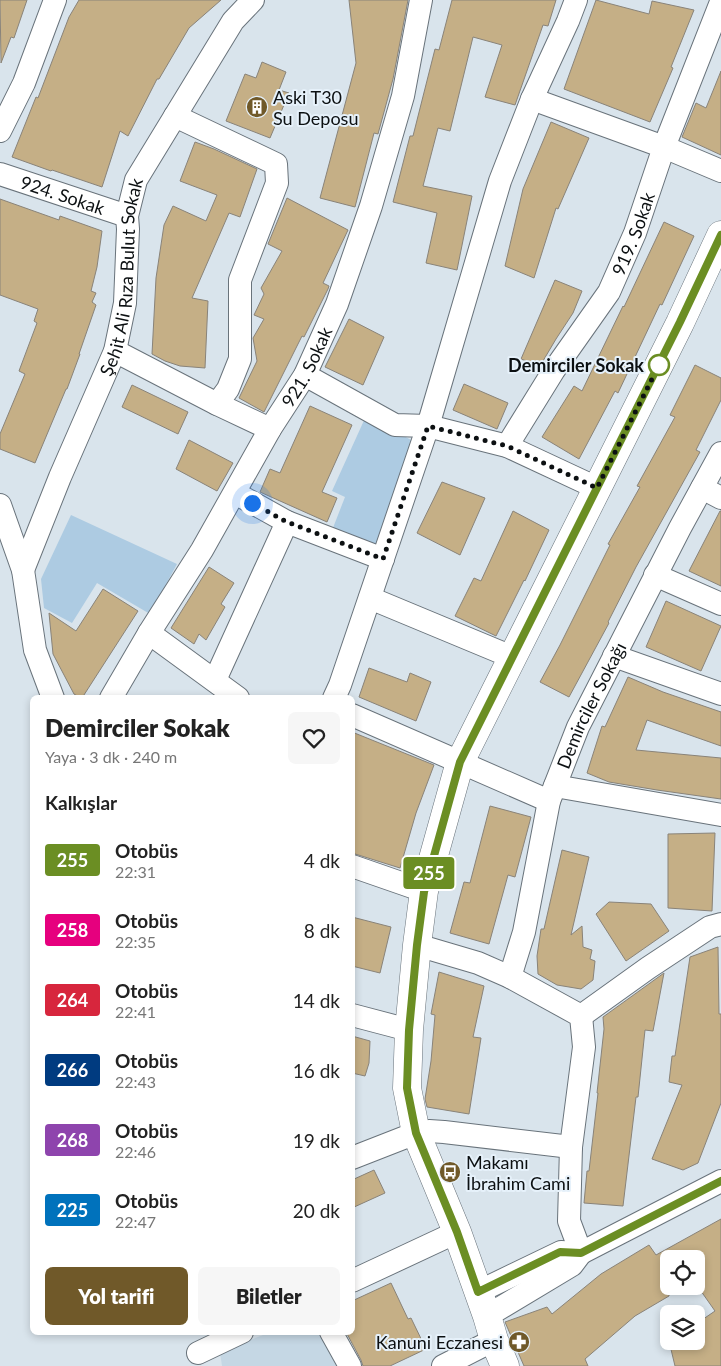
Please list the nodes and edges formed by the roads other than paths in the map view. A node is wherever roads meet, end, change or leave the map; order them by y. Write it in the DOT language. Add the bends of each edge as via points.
graph roads {
  1 [pos="55,0"];
  2 [pos="253,0"];
  3 [pos="421,0"];
  4 [pos="576,0"];
  5 [pos="721,2"];
  6 [pos="532,99"];
  7 [pos="175,116"];
  8 [pos="0,131"];
  9 [pos="664,148"];
  10 [pos="721,171"];
  11 [pos="0,174"];
  12 [pos="127,216"];
  13 [pos="721,235"];
  14 [pos="115,351"];
  15 [pos="304,375"];
  16 [pos="217,404"];
  17 [pos="428,426"];
  18 [pos="270,429"];
  19 [pos="507,446"];
  20 [pos="721,453"];
  21 [pos="597,488"];
  22 [pos="234,493"];
  23 [pos="712,493"];
  24 [pos="0,505"];
  25 [pos="287,522"];
  26 [pos="383,559"];
  27 [pos="23,570"];
  28 [pos="655,575"];
  29 [pos="370,598"];
  30 [pos="721,604"];
  31 [pos="149,633"];
  32 [pos="614,656"];
  33 [pos="512,657"];
  34 [pos="215,680"];
  35 [pos="721,694"];
  36 [pos="51,695"];
  37 [pos="113,695"];
  38 [pos="234,695"];
  39 [pos="335,695"];
  40 [pos="355,716"];
  41 [pos="460,762"];
  42 [pos="552,793"];
  43 [pos="721,816"];
  44 [pos="355,867"];
  45 [pos="424,892"];
  46 [pos="721,924"];
  47 [pos="417,945"];
  48 [pos="510,977"];
  49 [pos="355,1016"];
  50 [pos="581,1016"];
  51 [pos="409,1030"];
  52 [pos="416,1133"];
  53 [pos="571,1147"];
  54 [pos="355,1157"];
  55 [pos="719,1178"];
  56 [pos="457,1232"];
  57 [pos="581,1253"];
  58 [pos="355,1280"];
  59 [pos="486,1316"];
  60 [pos="235,1335"];
  61 [pos="333,1335"];
  62 [pos="198,1350"];
  63 [pos="350,1366"];
  64 [pos="443,1366"];
  65 [pos="505,1366"];
  1 -- 8 [label="street" via="24,83"];
  2 -- 7 [label="street, Şehit Ali Rıza Bulut Sokak" via="234,21"];
  3 -- 15 [label="street, 921. Sokak" via="403,96 371,206 337,304"];
  4 -- 6 [label="street"];
  5 -- 9 [label="street, 919. Sokak"];
  6 -- 9 [label="street"];
  6 -- 17 [label="street" via="500,181"];
  7 -- 12 [label="street, Şehit Ali Rıza Bulut Sokak" via="136,180"];
  7 -- 16 [label="street" via="276,164 277,183 240,280 240,359 228,389"];
  9 -- 10 [label="street"];
  9 -- 19 [label="street, 919. Sokak" via="609,292 554,370"];
  11 -- 12 [label="street, 924. Sokak"];
  12 -- 14 [label="street, Şehit Ali Rıza Bulut Sokak" via="125,303"];
  13 -- 21 [label="main road"];
  14 -- 16 [label="street"];
  14 -- 27 [label="street, Şehit Ali Rıza Bulut Sokak"];
  15 -- 17 [label="street" via="395,425"];
  15 -- 18 [label="street, 921. Sokak"];
  16 -- 18 [label="street"];
  17 -- 19 [label="street"];
  17 -- 26 [label="street"];
  18 -- 22 [label="street, 921. Sokak"];
  19 -- 21 [label="street"];
  20 -- 23 [label="street, Demirciler Sokağı"];
  21 -- 33 [label="main road"];
  22 -- 25 [label="street"];
  22 -- 31 [label="street, 921. Sokak"];
  23 -- 28 [label="street, Demirciler Sokağı"];
  24 -- 27 [label="street"];
  25 -- 26 [label="street"];
  25 -- 34 [label="street"];
  26 -- 29 [label="street"];
  27 -- 36 [label="street" via="35,650"];
  28 -- 30 [label="street"];
  28 -- 32 [label="street, Demirciler Sokağı"];
  29 -- 33 [label="street"];
  29 -- 39 [label="street"];
  31 -- 34 [label="street"];
  31 -- 37 [label="street, 921. Sokak"];
  32 -- 35 [label="street"];
  32 -- 42 [label="street, Demirciler Sokağı" via="578,727"];
  33 -- 41 [label="main road"];
  34 -- 38 [label="street"];
  40 -- 41 [label="street"];
  41 -- 42 [label="street"];
  41 -- 45 [label="main road"];
  42 -- 43 [label="street"];
  42 -- 48 [label="street, Demirciler Sokağı" via="524,932"];
  44 -- 45 [label="street"];
  45 -- 47 [label="main road"];
  46 -- 50 [label="street" via="648,968"];
  47 -- 48 [label="street" via="478,963"];
  47 -- 51 [label="main road"];
  48 -- 50 [label="street"];
  49 -- 51 [label="street"];
  50 -- 53 [label="street" via="584,1046"];
  51 -- 52 [label="main road" via="407,1088"];
  52 -- 53 [label="street" via="444,1132"];
  52 -- 54 [label="street"];
  52 -- 56 [label="main road"];
  53 -- 57 [label="street" via="569,1221"];
  55 -- 57 [label="street"];
  56 -- 58 [label="street"];
  56 -- 59 [label="main road"];
  57 -- 59 [label="street" via="572,1265"];
  59 -- 64 [label="street"];
  59 -- 65 [label="main road"];
  60 -- 62 [label="street"];
  61 -- 63 [label="street"];
}
